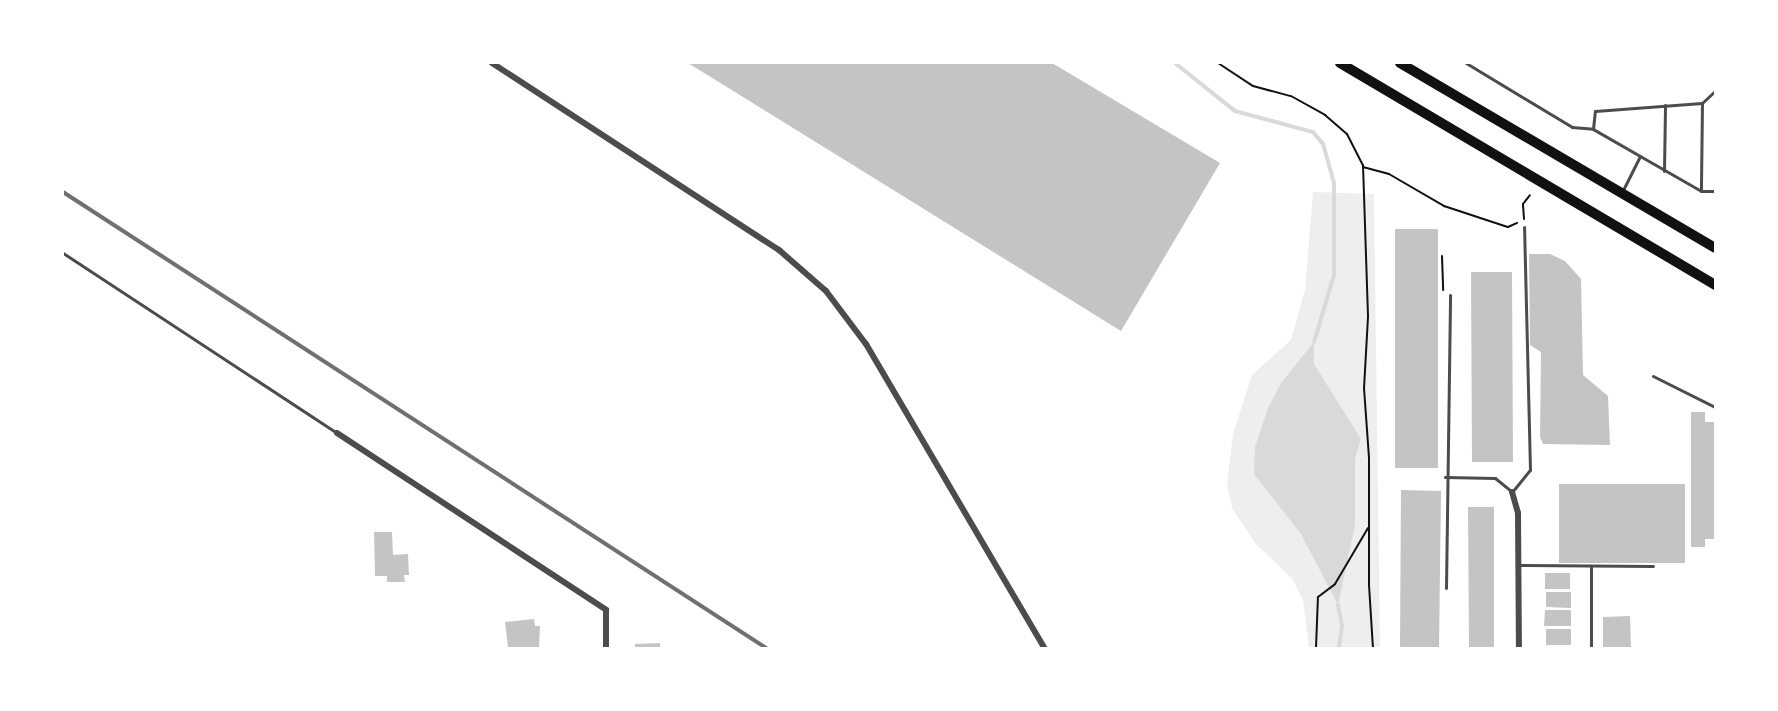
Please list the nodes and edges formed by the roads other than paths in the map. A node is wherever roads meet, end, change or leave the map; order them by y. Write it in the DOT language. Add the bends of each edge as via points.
graph roads {
  1 [pos="492,63"];
  2 [pos="1340,63"];
  3 [pos="1400,63"];
  4 [pos="1466,63"];
  5 [pos="1715,91"];
  6 [pos="1702,103"];
  7 [pos="1665,105"];
  8 [pos="1593,129"];
  9 [pos="1640,156"];
  10 [pos="1664,171"];
  11 [pos="1701,191"];
  12 [pos="1715,191"];
  13 [pos="1622,194"];
  14 [pos="1524,227"];
  15 [pos="1715,248"];
  16 [pos="63,253"];
  17 [pos="1715,285"];
  18 [pos="1450,295"];
  19 [pos="1653,376"];
  20 [pos="1715,406"];
  21 [pos="337,433"];
  22 [pos="1445,477"];
  23 [pos="1512,492"];
  24 [pos="1519,565"];
  25 [pos="1591,565"];
  26 [pos="1653,566"];
  27 [pos="1446,588"];
  28 [pos="606,648"];
  29 [pos="1044,648"];
  30 [pos="1519,648"];
  31 [pos="1591,648"];
  1 -- 29 [label="street" via="779,250 826,291 866,344"];
  2 -- 17 [label="highway"];
  3 -- 13 [label="highway"];
  4 -- 8 [label="lane" via="1572,127"];
  5 -- 6 [label="lane"];
  6 -- 7 [label="lane"];
  6 -- 11 [label="lane"];
  7 -- 8 [label="lane" via="1595,111"];
  7 -- 10 [label="lane"];
  8 -- 9 [label="lane"];
  9 -- 10 [label="lane"];
  9 -- 13 [label="lane"];
  10 -- 11 [label="lane"];
  11 -- 12 [label="lane"];
  13 -- 15 [label="highway"];
  14 -- 23 [label="lane" via="1530,470"];
  16 -- 21 [label="lane"];
  18 -- 22 [label="lane"];
  19 -- 20 [label="lane"];
  21 -- 28 [label="street" via="606,610"];
  22 -- 23 [label="lane" via="1496,478"];
  22 -- 27 [label="lane"];
  23 -- 24 [label="street" via="1518,513"];
  24 -- 25 [label="lane"];
  24 -- 30 [label="street"];
  25 -- 26 [label="lane"];
  25 -- 31 [label="lane"];
}
